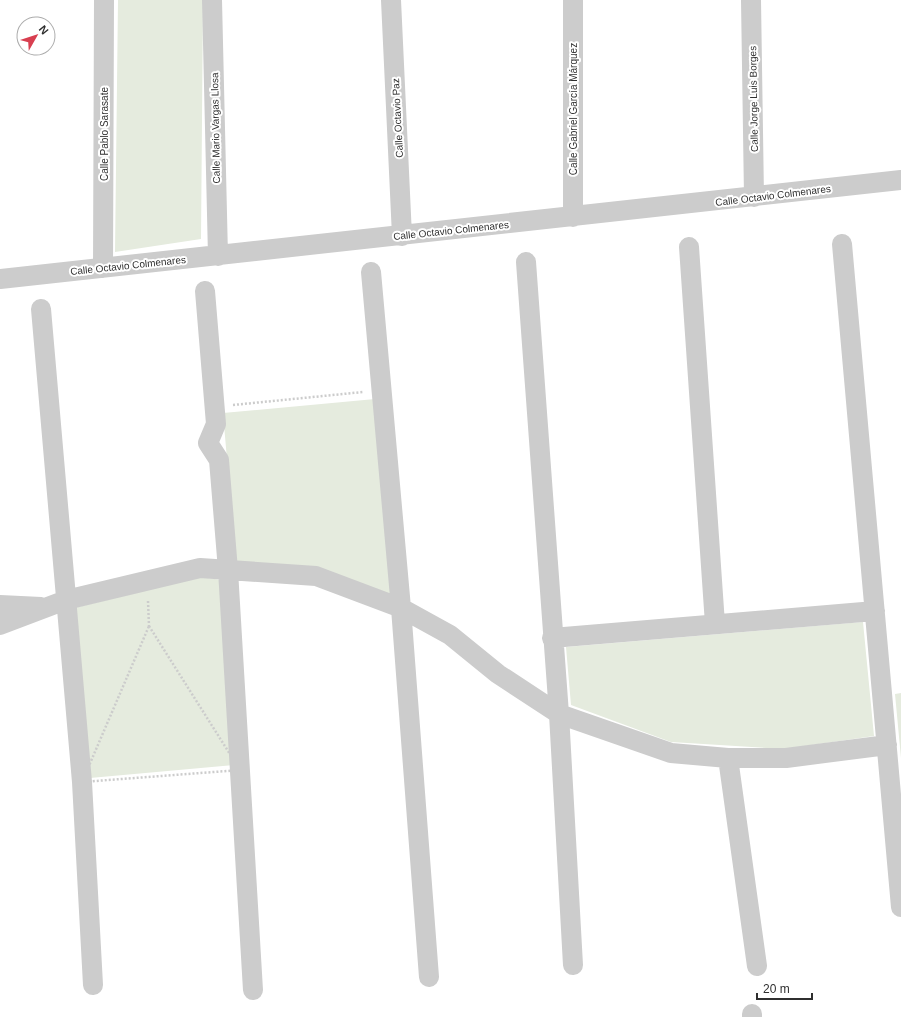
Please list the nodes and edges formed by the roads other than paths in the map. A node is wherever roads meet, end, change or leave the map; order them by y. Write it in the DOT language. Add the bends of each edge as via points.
graph roads {
  1 [pos="104,0"];
  2 [pos="212,0"];
  3 [pos="391,0"];
  4 [pos="573,0"];
  5 [pos="751,0"];
  6 [pos="901,180"];
  7 [pos="754,197"];
  8 [pos="573,217"];
  9 [pos="402,236"];
  10 [pos="842,244"];
  11 [pos="689,247"];
  12 [pos="218,256"];
  13 [pos="526,262"];
  14 [pos="103,268"];
  15 [pos="370,272"];
  16 [pos="0,279"];
  17 [pos="205,291"];
  18 [pos="41,309"];
  19 [pos="228,570"];
  20 [pos="66,600"];
  21 [pos="0,605"];
  22 [pos="43,607"];
  23 [pos="401,608"];
  24 [pos="875,611"];
  25 [pos="715,624"];
  26 [pos="0,625"];
  27 [pos="552,638"];
  28 [pos="559,714"];
  29 [pos="886,746"];
  30 [pos="728,758"];
  31 [pos="901,907"];
  32 [pos="573,965"];
  33 [pos="756,966"];
  34 [pos="429,978"];
  35 [pos="93,985"];
  36 [pos="253,990"];
  1 -- 14 [label="street, Calle Pablo Sarasate"];
  2 -- 12 [label="street, Calle Mario Vargas Llosa"];
  3 -- 9 [label="street, Calle Octavio Paz"];
  4 -- 8 [label="street, Calle Gabriel García Márquez"];
  5 -- 7 [label="street, Calle Jorge Luis Borges"];
  6 -- 7 [label="street, Calle Octavio Colmenares"];
  7 -- 8 [label="street, Calle Octavio Colmenares"];
  8 -- 9 [label="street, Calle Octavio Colmenares"];
  9 -- 12 [label="street, Calle Octavio Colmenares"];
  10 -- 24 [label="street"];
  11 -- 25 [label="street"];
  12 -- 14 [label="street, Calle Octavio Colmenares"];
  13 -- 27 [label="street"];
  14 -- 16 [label="street, Calle Octavio Colmenares"];
  15 -- 23 [label="street"];
  17 -- 19 [label="street" via="216,424 208,444 219,460"];
  18 -- 20 [label="street"];
  19 -- 20 [label="street" via="200,568"];
  19 -- 23 [label="street" via="316,576"];
  19 -- 36 [label="street"];
  20 -- 22 [label="street"];
  20 -- 35 [label="street" via="82,782"];
  21 -- 22 [label="street"];
  22 -- 26 [label="street"];
  23 -- 28 [label="street" via="450,635 498,674"];
  23 -- 34 [label="street"];
  24 -- 25 [label="street"];
  24 -- 29 [label="street"];
  25 -- 27 [label="street"];
  27 -- 28 [label="street"];
  28 -- 30 [label="street" via="671,753"];
  28 -- 32 [label="street"];
  29 -- 30 [label="street" via="786,758"];
  29 -- 31 [label="street"];
  30 -- 33 [label="street"];
}
